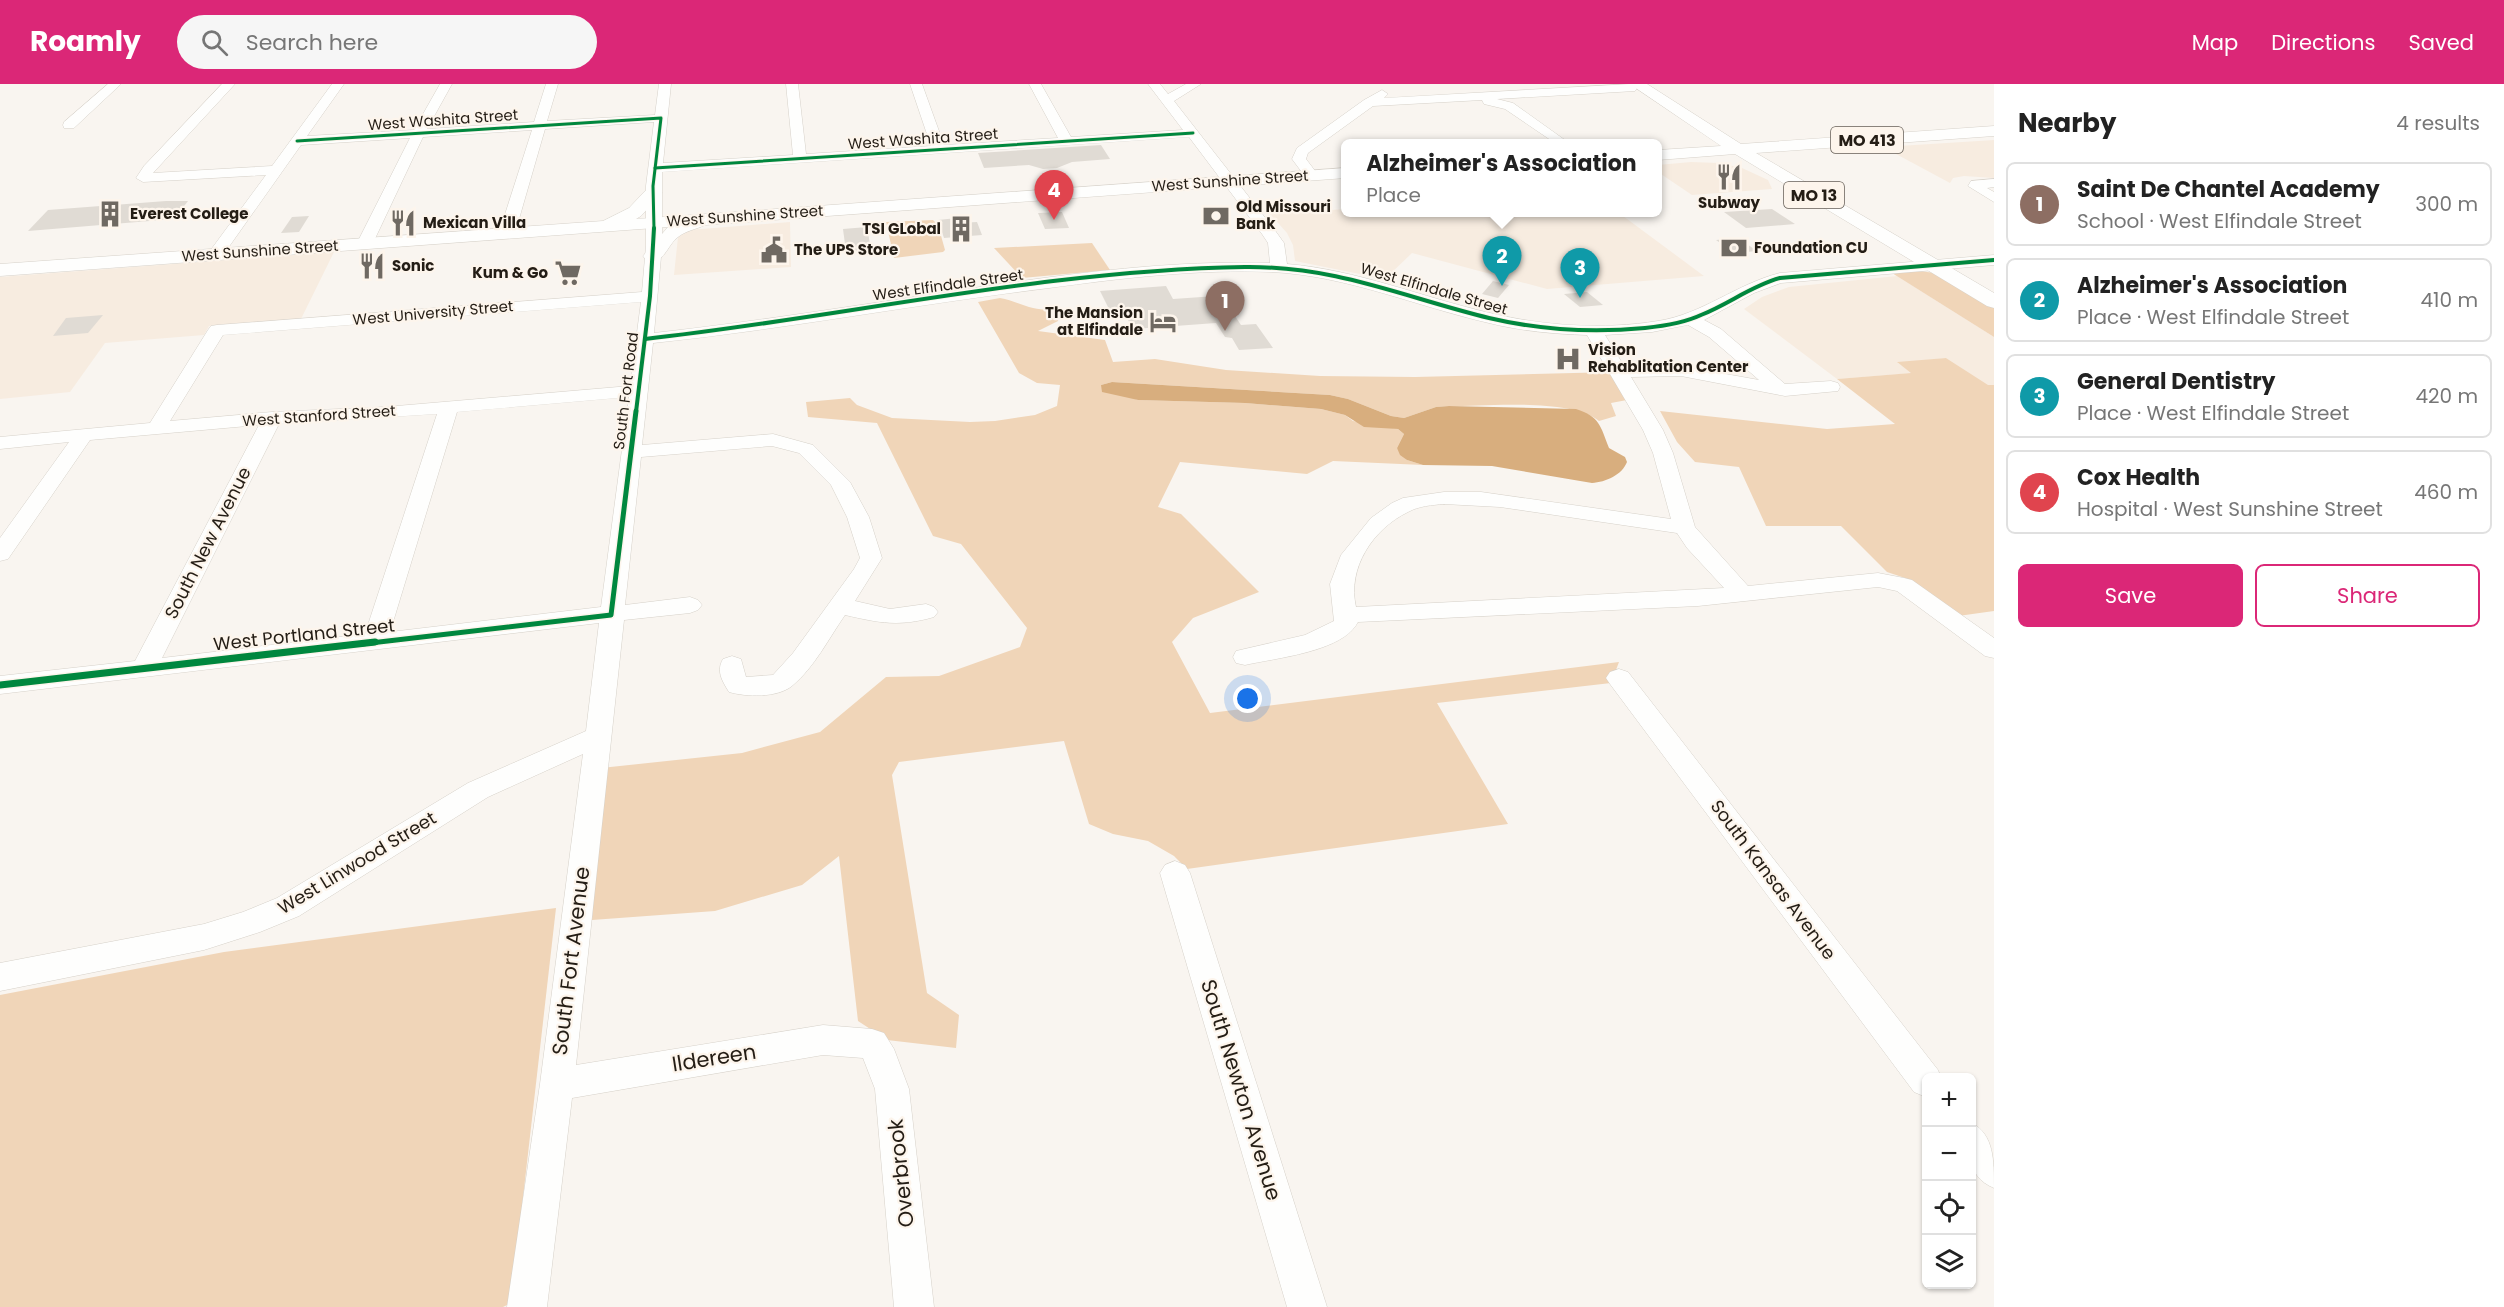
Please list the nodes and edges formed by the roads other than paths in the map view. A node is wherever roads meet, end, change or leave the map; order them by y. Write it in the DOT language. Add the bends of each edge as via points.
graph roads {
  1 [pos="115,84"];
  2 [pos="229,84"];
  3 [pos="338,84"];
  4 [pos="446,84"];
  5 [pos="552,84"];
  6 [pos="665,84"];
  7 [pos="792,84"];
  8 [pos="916,84"];
  9 [pos="1035,84"];
  10 [pos="1154,84"];
  11 [pos="1195,84"];
  12 [pos="1396,84"];
  13 [pos="1641,85"];
  14 [pos="1431,87"];
  15 [pos="1467,97"];
  16 [pos="1166,100"];
  17 [pos="1368,103"];
  18 [pos="662,118"];
  19 [pos="69,125"];
  20 [pos="538,126"];
  21 [pos="1993,130"];
  22 [pos="1193,133"];
  23 [pos="418,134"];
  24 [pos="1740,138"];
  25 [pos="1556,139"];
  26 [pos="297,141"];
  27 [pos="1067,141"];
  28 [pos="1680,145"];
  29 [pos="1662,146"];
  30 [pos="939,150"];
  31 [pos="1662,155"];
  32 [pos="1662,156"];
  33 [pos="800,159"];
  34 [pos="1766,166"];
  35 [pos="655,168"];
  36 [pos="274,170"];
  37 [pos="1341,173"];
  38 [pos="1312,176"];
  39 [pos="1229,181"];
  40 [pos="1994,183"];
  41 [pos="653,193"];
  42 [pos="1994,198"];
  43 [pos="1833,207"];
  44 [pos="1886,216"];
  45 [pos="725,217"];
  46 [pos="653,222"];
  47 [pos="590,227"];
  48 [pos="507,233"];
  49 [pos="1919,242"];
  50 [pos="365,243"];
  51 [pos="653,251"];
  52 [pos="215,255"];
  53 [pos="1994,260"];
  54 [pos="1954,263"];
  55 [pos="1931,265"];
  56 [pos="1279,267"];
  57 [pos="1900,267"];
  58 [pos="0,270"];
  59 [pos="1994,287"];
  60 [pos="650,296"];
  61 [pos="1994,302"];
  62 [pos="1690,319"];
  63 [pos="1593,330"];
  64 [pos="645,339"];
  65 [pos="1618,370"];
  66 [pos="1831,387"];
  67 [pos="1771,388"];
  68 [pos="638,391"];
  69 [pos="449,406"];
  70 [pos="272,418"];
  71 [pos="156,428"];
  72 [pos="84,435"];
  73 [pos="0,443"];
  74 [pos="631,452"];
  75 [pos="1684,527"];
  76 [pos="0,554"];
  77 [pos="1742,593"];
  78 [pos="690,605"];
  79 [pos="840,606"];
  80 [pos="926,612"];
  81 [pos="610,615"];
  82 [pos="1346,615"];
  83 [pos="375,642"];
  84 [pos="1994,651"];
  85 [pos="1245,657"];
  86 [pos="732,665"];
  87 [pos="144,668"];
  88 [pos="1619,678"];
  89 [pos="0,685"];
  90 [pos="596,737"];
  91 [pos="1175,873"];
  92 [pos="0,976"];
  93 [pos="872,1044"];
  94 [pos="1922,1076"];
  95 [pos="557,1084"];
  96 [pos="1976,1147"];
  97 [pos="1994,1170"];
  98 [pos="527,1307"];
  99 [pos="914,1307"];
  100 [pos="1308,1307"];
  1 -- 19 [label="street"];
  2 -- 36 [label="street" via="143,178"];
  3 -- 26 [label="street"];
  4 -- 23 [label="street"];
  5 -- 20 [label="street"];
  6 -- 18 [label="street"];
  7 -- 33 [label="street"];
  8 -- 30 [label="street"];
  9 -- 27 [label="street"];
  10 -- 16 [label="street"];
  11 -- 16 [label="street"];
  12 -- 17 [label="street"];
  13 -- 15 [label="street"];
  13 -- 24 [label="main road, MO 13"];
  13 -- 28 [label="main road" via="1656,103 1697,133 1697,140"];
  14 -- 15 [label="street"];
  15 -- 17 [label="street"];
  15 -- 25 [label="street" via="1509,106"];
  16 -- 22 [label="street"];
  17 -- 38 [label="street" via="1300,153 1301,162"];
  18 -- 20 [label="street, West Washita Street"];
  18 -- 35 [label="street"];
  20 -- 23 [label="street, West Washita Street"];
  20 -- 48 [label="street"];
  21 -- 24 [label="main road, MO 413"];
  21 -- 24 [label="main road, MO 413" via="1795,154"];
  22 -- 27 [label="street, West Washita Street"];
  22 -- 39 [label="street"];
  23 -- 26 [label="street, West Washita Street"];
  23 -- 50 [label="street"];
  24 -- 28 [label="main road"];
  24 -- 31 [label="main road"];
  24 -- 34 [label="main road, MO 13"];
  24 -- 49 [label="main road, MO 13"];
  26 -- 36 [label="street"];
  27 -- 30 [label="street, West Washita Street"];
  28 -- 29 [label="main road"];
  30 -- 33 [label="street, West Washita Street"];
  32 -- 34 [label="main road" via="1726,156"];
  33 -- 35 [label="street, West Washita Street"];
  34 -- 43 [label="main road, MO 13"];
  35 -- 41 [label="street, South Fort Road"];
  36 -- 52 [label="street"];
  37 -- 38 [label="main road, West Sunshine Street"];
  38 -- 39 [label="main road, West Sunshine Street"];
  39 -- 45 [label="main road, West Sunshine Street"];
  39 -- 56 [label="street" via="1273,238"];
  40 -- 42 [label="street" via="1975,186"];
  41 -- 46 [label="street, South Fort Road"];
  41 -- 47 [label="main road" via="629,215"];
  43 -- 55 [label="main road, MO 13"];
  43 -- 57 [label="main road" via="1903,258 1906,262"];
  44 -- 49 [label="main road"];
  45 -- 46 [label="main road, West Sunshine Street"];
  45 -- 51 [label="main road" via="693,221 680,227"];
  46 -- 47 [label="main road, West Sunshine Street"];
  46 -- 51 [label="street, South Fort Road"];
  47 -- 48 [label="main road, West Sunshine Street"];
  47 -- 51 [label="main road" via="637,235"];
  48 -- 50 [label="main road, West Sunshine Street"];
  49 -- 54 [label="main road, MO 13"];
  50 -- 52 [label="main road, West Sunshine Street"];
  51 -- 60 [label="street, South Fort Road"];
  52 -- 58 [label="main road, West Sunshine Street"];
  53 -- 54 [label="street, West Elfindale Street"];
  54 -- 55 [label="street, West Elfindale Street"];
  54 -- 59 [label="main road, MO 13"];
  55 -- 57 [label="street, West Elfindale Street"];
  55 -- 61 [label="main road, MO 13"];
  56 -- 63 [label="street, West Elfindale Street" via="1354,278 1508,322"];
  56 -- 64 [label="street, West Elfindale Street" via="1052,283"];
  57 -- 62 [label="street, West Elfindale Street" via="1769,281"];
  60 -- 64 [label="street, South Fort Road"];
  60 -- 71 [label="street, West University Street" via="217,330"];
  62 -- 63 [label="street, West Elfindale Street" via="1645,328"];
  62 -- 67 [label="street" via="1746,358 1776,385"];
  63 -- 65 [label="street"];
  64 -- 68 [label="street, South Fort Road"];
  65 -- 67 [label="street" via="1681,371"];
  65 -- 75 [label="street" via="1663,453"];
  66 -- 67 [label="street"];
  68 -- 69 [label="street, West Stanford Street"];
  68 -- 74 [label="street, South Fort Road"];
  69 -- 70 [label="street, West Stanford Street"];
  69 -- 83 [label="street"];
  70 -- 71 [label="street, West Stanford Street"];
  70 -- 87 [label="street, South New Avenue"];
  71 -- 72 [label="street, West Stanford Street"];
  72 -- 73 [label="street, West Stanford Street"];
  72 -- 76 [label="street"];
  74 -- 79 [label="street" via="773,440 806,449 840,482 858,517 872,558"];
  74 -- 81 [label="street, South Fort Road"];
  75 -- 77 [label="street"];
  75 -- 82 [label="street" via="1502,501 1412,502 1381,519 1350,557 1341,591"];
  77 -- 82 [label="street"];
  77 -- 84 [label="street" via="1865,580 1892,581 1915,593"];
  78 -- 81 [label="street, West Portland Street"];
  79 -- 80 [label="street" via="890,617"];
  79 -- 86 [label="street" via="782,681 766,686 738,686"];
  81 -- 83 [label="street, West Portland Street"];
  81 -- 90 [label="street, South Fort Avenue"];
  82 -- 85 [label="street" via="1346,623 1334,634"];
  83 -- 87 [label="street, West Portland Street"];
  87 -- 89 [label="street, West Portland Street"];
  88 -- 94 [label="street, South Kansas Avenue"];
  90 -- 92 [label="street, West Linwood Street" via="478,790 288,907 249,923 204,937"];
  90 -- 95 [label="street, South Fort Avenue"];
  91 -- 100 [label="street, South Newton Avenue"];
  93 -- 95 [label="street, Ildereen" via="823,1040"];
  93 -- 99 [label="street, Overbrook" via="892,1089"];
  95 -- 98 [label="street, South Fort Avenue"];
  96 -- 97 [label="street"];
}
